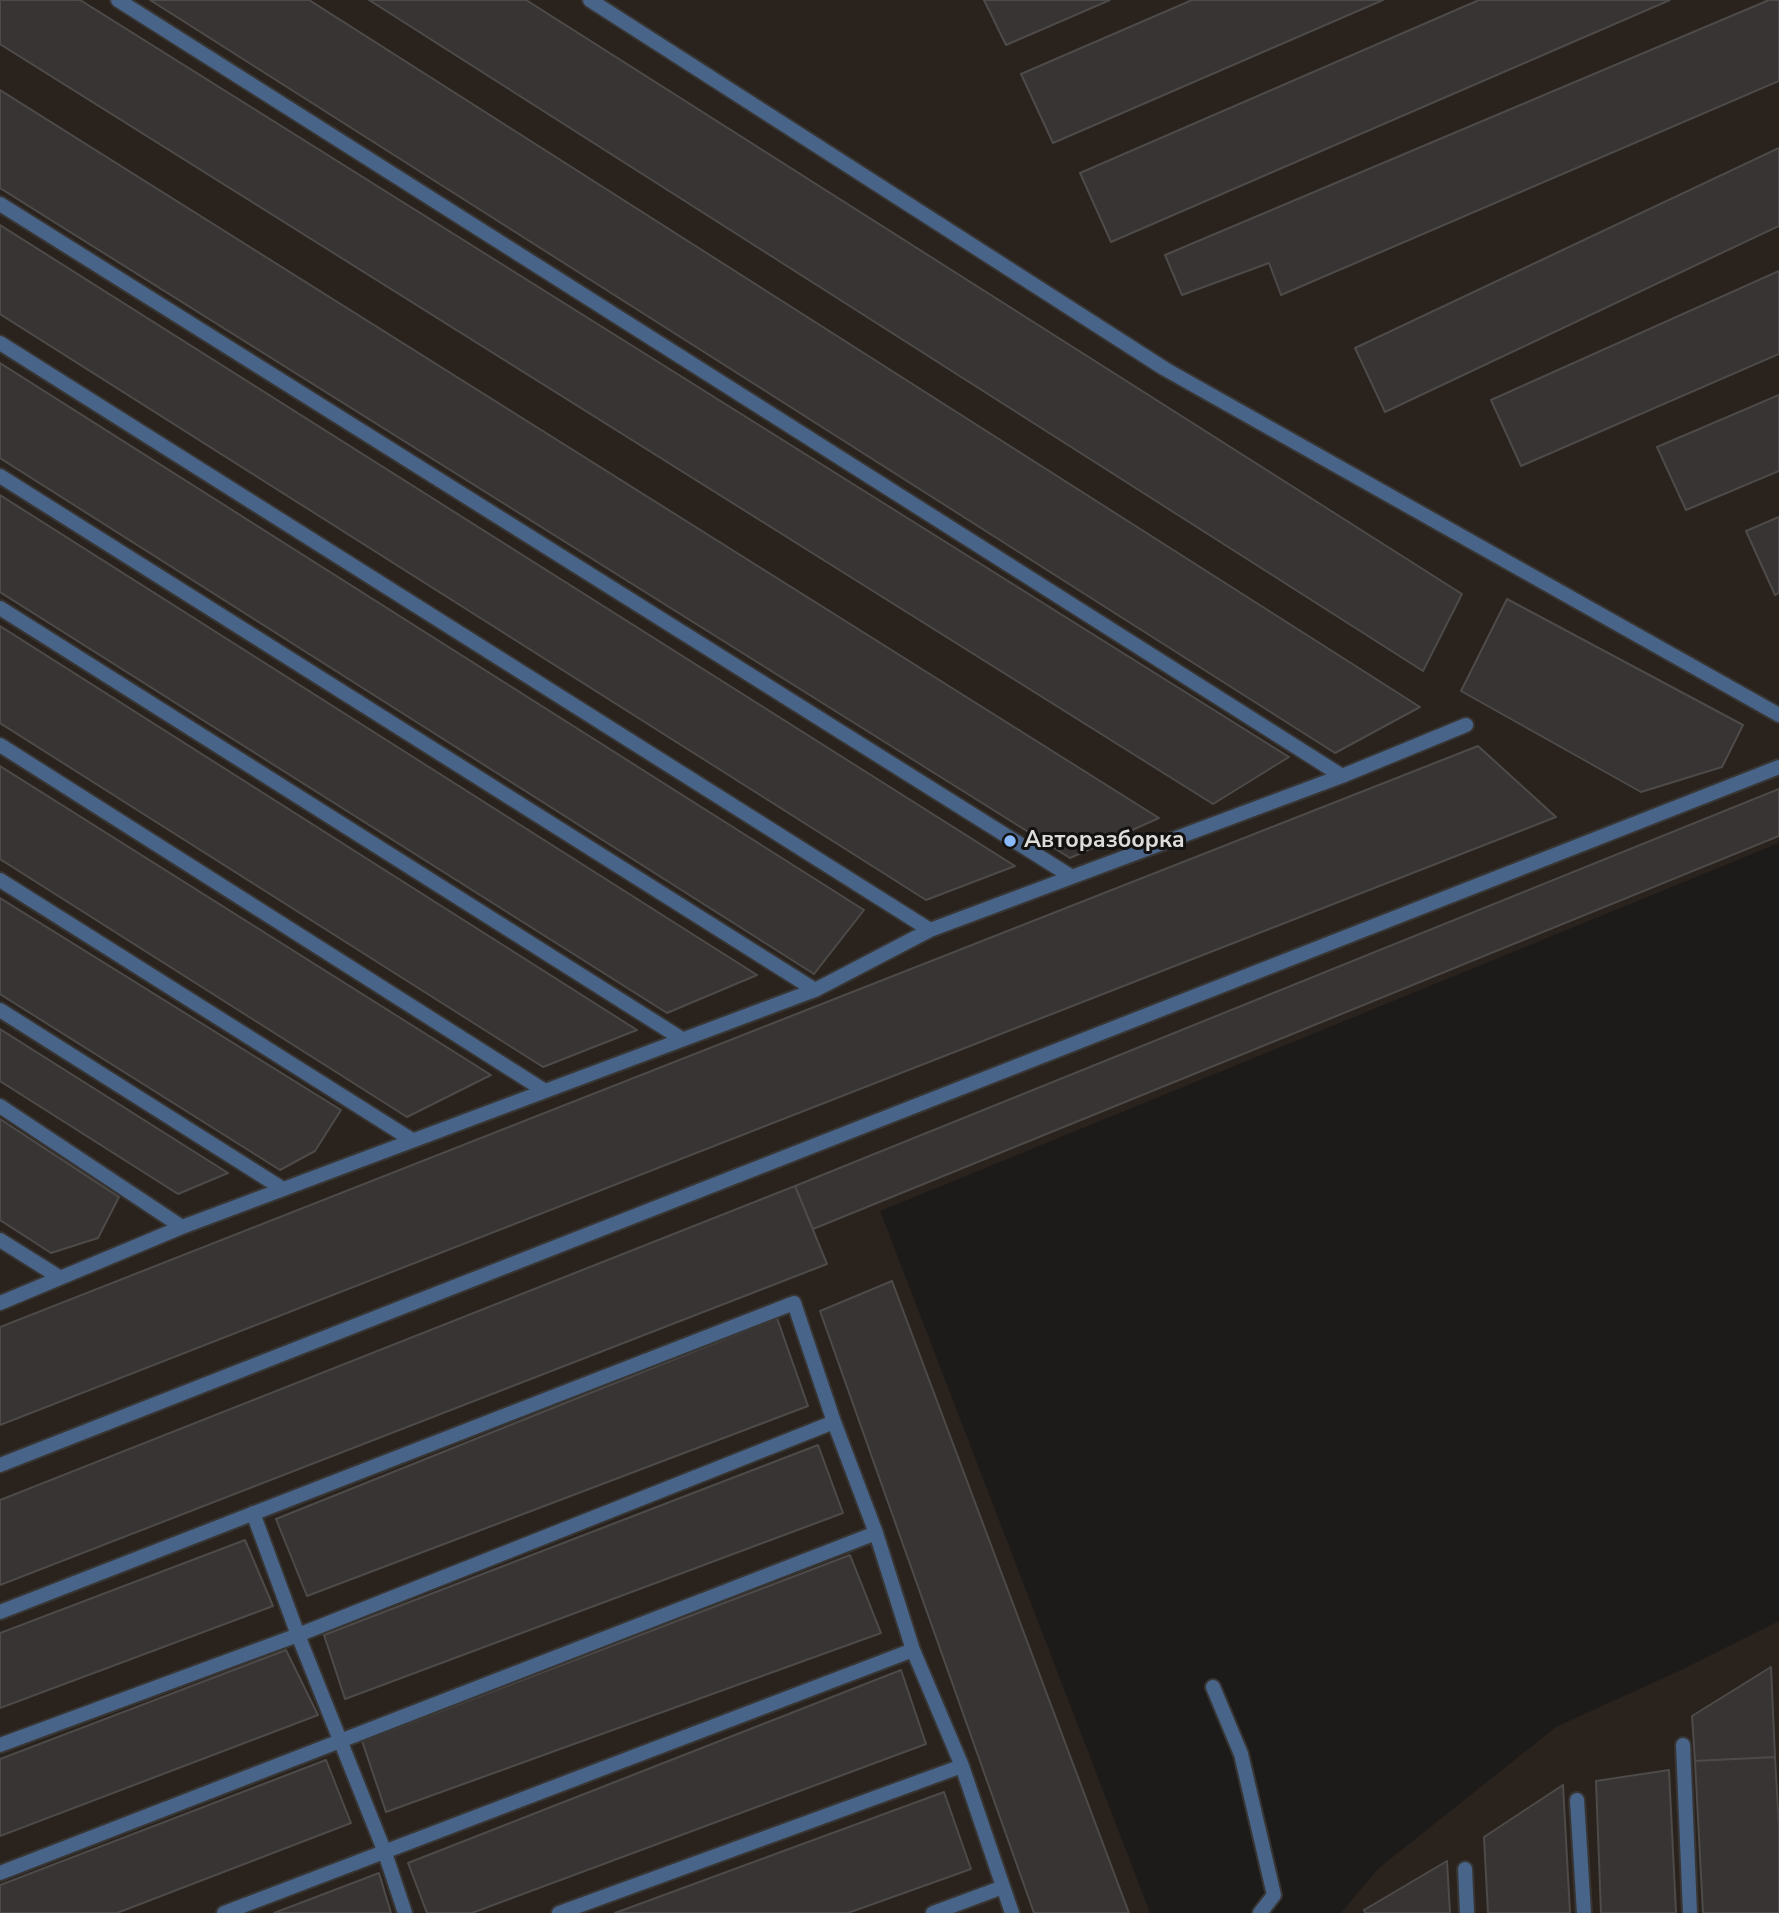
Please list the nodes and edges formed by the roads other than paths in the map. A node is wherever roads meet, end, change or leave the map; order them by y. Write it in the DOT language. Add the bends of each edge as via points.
graph roads {
  1 [pos="118,0"];
  2 [pos="590,0"];
  3 [pos="0,204"];
  4 [pos="0,343"];
  5 [pos="0,476"];
  6 [pos="0,608"];
  7 [pos="1779,715"];
  8 [pos="1466,725"];
  9 [pos="0,744"];
  10 [pos="1779,767"];
  11 [pos="1342,776"];
  12 [pos="1072,877"];
  13 [pos="0,880"];
  14 [pos="930,930"];
  15 [pos="814,989"];
  16 [pos="0,1010"];
  17 [pos="682,1039"];
  18 [pos="545,1091"];
  19 [pos="0,1106"];
  20 [pos="412,1140"];
  21 [pos="284,1188"];
  22 [pos="182,1227"];
  23 [pos="0,1240"];
  24 [pos="59,1278"];
  25 [pos="0,1303"];
  26 [pos="834,1422"];
  27 [pos="0,1465"];
  28 [pos="253,1513"];
  29 [pos="876,1533"];
  30 [pos="0,1612"];
  31 [pos="298,1634"];
  32 [pos="914,1650"];
  33 [pos="1213,1687"];
  34 [pos="341,1740"];
  35 [pos="0,1745"];
  36 [pos="1683,1745"];
  37 [pos="962,1766"];
  38 [pos="1577,1800"];
  39 [pos="384,1850"];
  40 [pos="1465,1869"];
  41 [pos="0,1873"];
  42 [pos="1003,1887"];
  43 [pos="224,1913"];
  44 [pos="405,1913"];
  45 [pos="559,1913"];
  46 [pos="933,1913"];
  47 [pos="1012,1913"];
  48 [pos="1260,1913"];
  49 [pos="1467,1913"];
  50 [pos="1584,1913"];
  51 [pos="1690,1913"];
  1 -- 11 [label="lane"];
  2 -- 7 [label="lane" via="1165,369"];
  3 -- 12 [label="lane"];
  4 -- 14 [label="lane"];
  5 -- 15 [label="lane"];
  6 -- 17 [label="lane"];
  8 -- 11 [label="lane"];
  9 -- 18 [label="lane"];
  10 -- 27 [label="lane"];
  11 -- 12 [label="lane"];
  12 -- 14 [label="lane"];
  13 -- 20 [label="lane"];
  14 -- 15 [label="lane"];
  15 -- 17 [label="lane"];
  16 -- 21 [label="lane"];
  17 -- 18 [label="lane"];
  18 -- 20 [label="lane"];
  19 -- 22 [label="lane"];
  20 -- 21 [label="lane"];
  21 -- 22 [label="lane"];
  22 -- 24 [label="lane"];
  23 -- 24 [label="lane"];
  24 -- 25 [label="lane"];
  26 -- 28 [label="lane" via="794,1303"];
  26 -- 29 [label="lane"];
  26 -- 31 [label="lane"];
  28 -- 30 [label="lane"];
  28 -- 31 [label="lane"];
  29 -- 32 [label="lane"];
  29 -- 34 [label="lane"];
  31 -- 34 [label="lane"];
  31 -- 35 [label="lane"];
  32 -- 37 [label="lane"];
  32 -- 39 [label="lane"];
  33 -- 48 [label="lane" via="1241,1754 1274,1895"];
  34 -- 39 [label="lane"];
  34 -- 41 [label="lane"];
  36 -- 51 [label="lane"];
  37 -- 42 [label="lane"];
  37 -- 45 [label="lane"];
  38 -- 50 [label="lane"];
  39 -- 43 [label="lane"];
  39 -- 44 [label="lane"];
  40 -- 49 [label="lane"];
  42 -- 46 [label="lane"];
  42 -- 47 [label="lane"];
}
